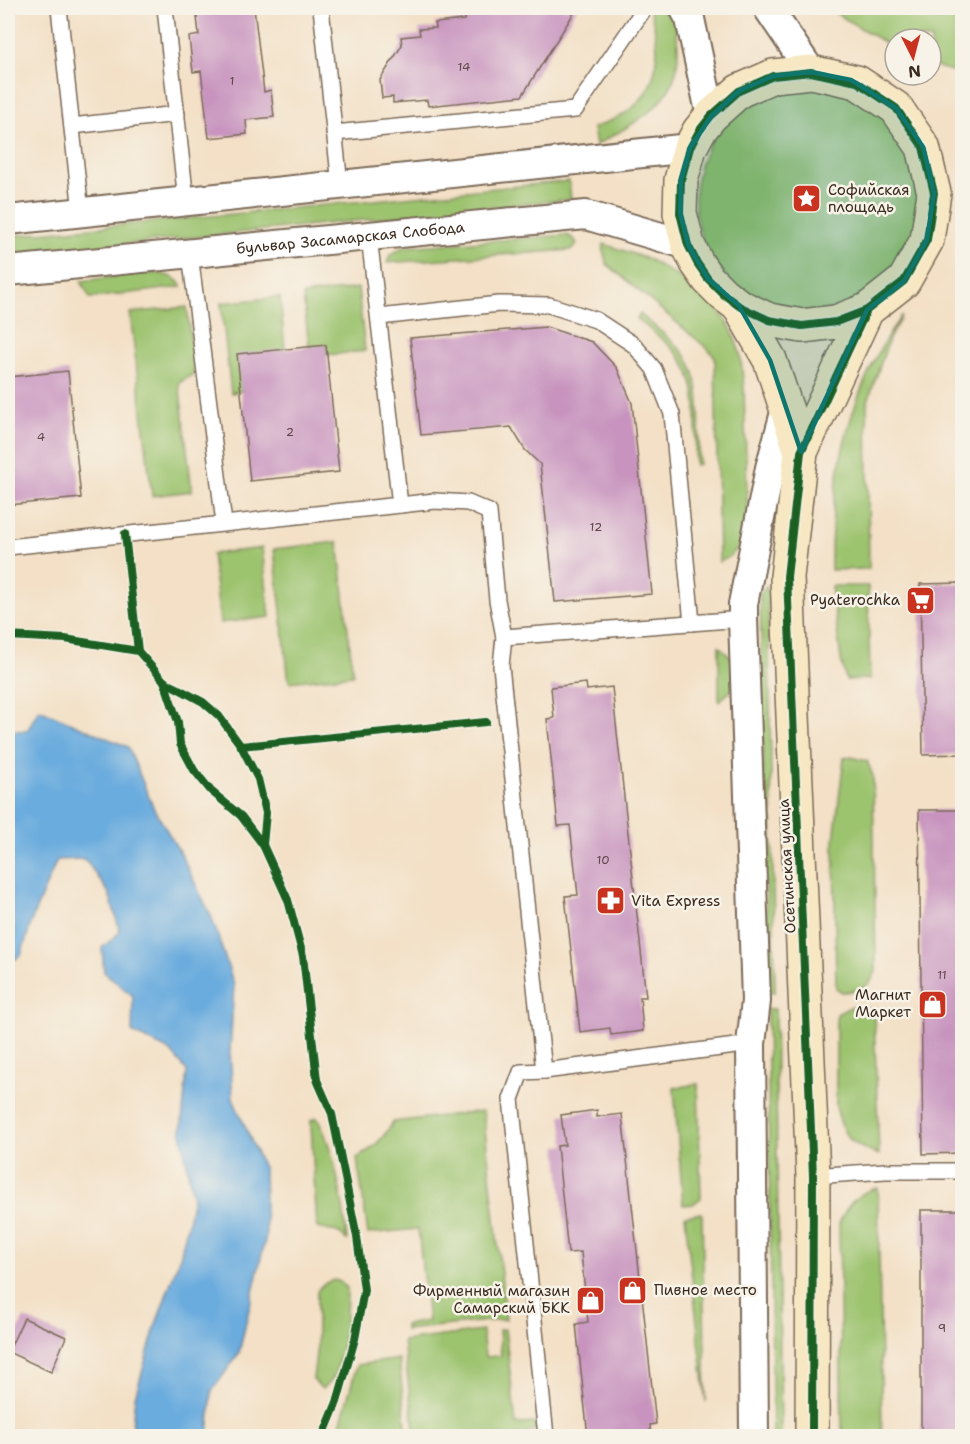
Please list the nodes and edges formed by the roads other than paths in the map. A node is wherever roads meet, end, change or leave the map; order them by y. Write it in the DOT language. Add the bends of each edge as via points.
graph roads {
  1 [pos="59,8"];
  2 [pos="165,8"];
  3 [pos="321,8"];
  4 [pos="684,8"];
  5 [pos="705,8"];
  6 [pos="768,8"];
  7 [pos="642,12"];
  8 [pos="811,72"];
  9 [pos="177,114"];
  10 [pos="711,116"];
  11 [pos="72,126"];
  12 [pos="334,133"];
  13 [pos="690,148"];
  14 [pos="340,185"];
  15 [pos="186,201"];
  16 [pos="81,212"];
  17 [pos="8,220"];
  18 [pos="369,236"];
  19 [pos="688,244"];
  20 [pos="190,254"];
  21 [pos="8,271"];
  22 [pos="738,306"];
  23 [pos="867,310"];
  24 [pos="379,316"];
  25 [pos="786,409"];
  26 [pos="801,452"];
  27 [pos="400,505"];
  28 [pos="224,523"];
  29 [pos="8,547"];
  30 [pos="742,619"];
  31 [pos="692,623"];
  32 [pos="504,637"];
  33 [pos="751,1044"];
  34 [pos="544,1071"];
  35 [pos="963,1171"];
  36 [pos="813,1176"];
  37 [pos="546,1437"];
  38 [pos="754,1437"];
  39 [pos="812,1437"];
  1 -- 11 [label="lane"];
  2 -- 9 [label="lane"];
  3 -- 12 [label="lane"];
  4 -- 10 [label="street" via="690,19"];
  5 -- 10 [label="street"];
  6 -- 8 [label="street"];
  7 -- 12 [label="lane" via="575,110"];
  8 -- 10 [label="street" via="773,76 739,91"];
  8 -- 23 [label="street" via="857,82 896,108 923,147 934,193 927,240 904,281"];
  9 -- 11 [label="lane"];
  9 -- 15 [label="lane"];
  10 -- 13 [label="street"];
  11 -- 16 [label="lane"];
  12 -- 14 [label="lane"];
  13 -- 14 [label="street"];
  13 -- 19 [label="street" via="681,180 680,213"];
  14 -- 15 [label="street"];
  15 -- 16 [label="street"];
  16 -- 17 [label="street"];
  18 -- 19 [label="street, бульвар Засамарская Слобода" via="586,215"];
  18 -- 20 [label="street, бульвар Засамарская Слобода"];
  18 -- 24 [label="lane"];
  19 -- 22 [label="street" via="708,279"];
  20 -- 21 [label="street, бульвар Засамарская Слобода"];
  20 -- 28 [label="lane"];
  22 -- 23 [label="street" via="769,320 802,326 836,322"];
  22 -- 25 [label="street, Осетинская улица" via="770,360"];
  23 -- 26 [label="street, Осетинская улица"];
  24 -- 27 [label="lane"];
  24 -- 31 [label="lane" via="499,304 549,305 596,320 634,345 654,369 672,414"];
  25 -- 26 [label="street, Осетинская улица"];
  25 -- 30 [label="street" via="770,468"];
  26 -- 36 [label="street, Осетинская улица" via="787,577"];
  27 -- 28 [label="lane"];
  27 -- 32 [label="lane" via="468,503 489,512"];
  28 -- 29 [label="lane"];
  30 -- 31 [label="lane"];
  30 -- 33 [label="street" via="756,1001"];
  31 -- 32 [label="lane"];
  32 -- 34 [label="lane" via="501,666"];
  33 -- 34 [label="lane"];
  33 -- 38 [label="street"];
  34 -- 37 [label="lane" via="521,1072 511,1099"];
  35 -- 36 [label="lane"];
  36 -- 39 [label="street, Осетинская улица"];
}
